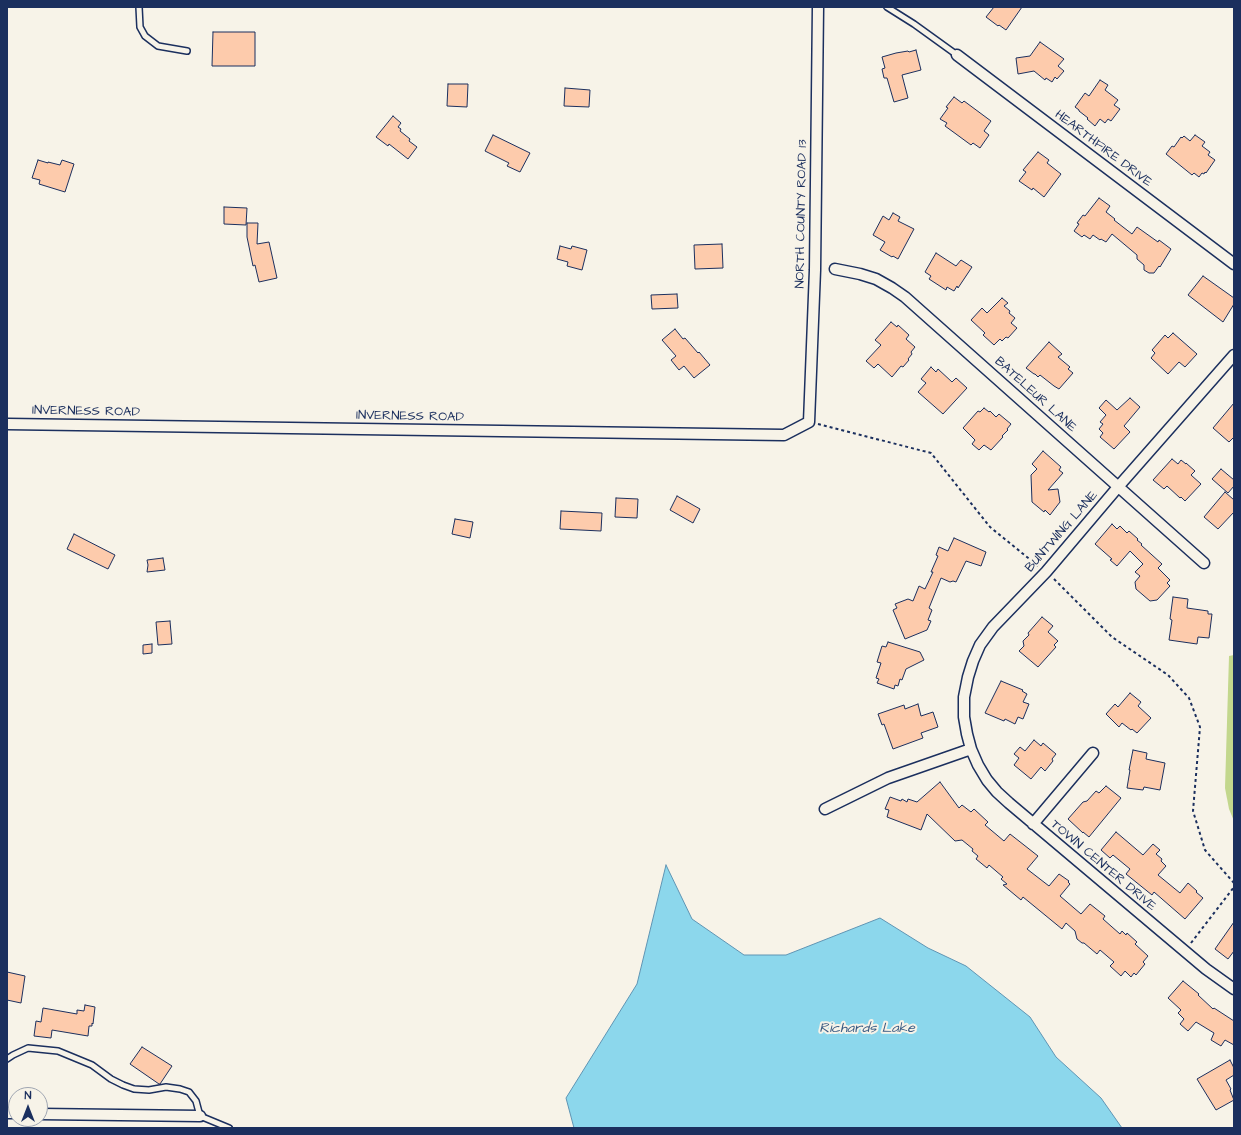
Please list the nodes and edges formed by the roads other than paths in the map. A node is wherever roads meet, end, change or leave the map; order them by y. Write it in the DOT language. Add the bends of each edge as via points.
graph roads {
  1 [pos="139,7"];
  2 [pos="818,7"];
  3 [pos="887,7"];
  4 [pos="187,51"];
  5 [pos="957,55"];
  6 [pos="1234,264"];
  7 [pos="835,270"];
  8 [pos="1234,355"];
  9 [pos="808,422"];
  10 [pos="7,424"];
  11 [pos="1118,486"];
  12 [pos="1204,563"];
  13 [pos="971,749"];
  14 [pos="1093,753"];
  15 [pos="825,809"];
  16 [pos="1033,824"];
  17 [pos="1234,989"];
  18 [pos="7,1059"];
  19 [pos="48,1114"];
  20 [pos="200,1116"];
  21 [pos="230,1128"];
  1 -- 4 [label="lane" via="140,27 145,36 158,46"];
  2 -- 9 [label="street, NORTH COUNTY ROAD 13" via="816,270"];
  3 -- 5 [label="lane"];
  5 -- 6 [label="street, HEARTHFIRE DRIVE"];
  7 -- 11 [label="street, BATELEUR LANE" via="876,279 892,288"];
  8 -- 11 [label="street, BUNTWING LANE"];
  9 -- 10 [label="street, INVERNESS ROAD" via="784,435"];
  11 -- 12 [label="street, BATELEUR LANE"];
  11 -- 13 [label="street, BUNTWING LANE" via="980,645 964,697 964,717"];
  13 -- 15 [label="street" via="888,778"];
  13 -- 16 [label="street, TOWN CENTER DRIVE" via="987,780"];
  14 -- 16 [label="street"];
  16 -- 17 [label="street, TOWN CENTER DRIVE" via="1185,952"];
  18 -- 20 [label="lane" via="28,1048 58,1051 92,1065 123,1086 149,1090 166,1087 189,1092 196,1101"];
  19 -- 20 [label="street"];
  20 -- 21 [label="lane"];
}
